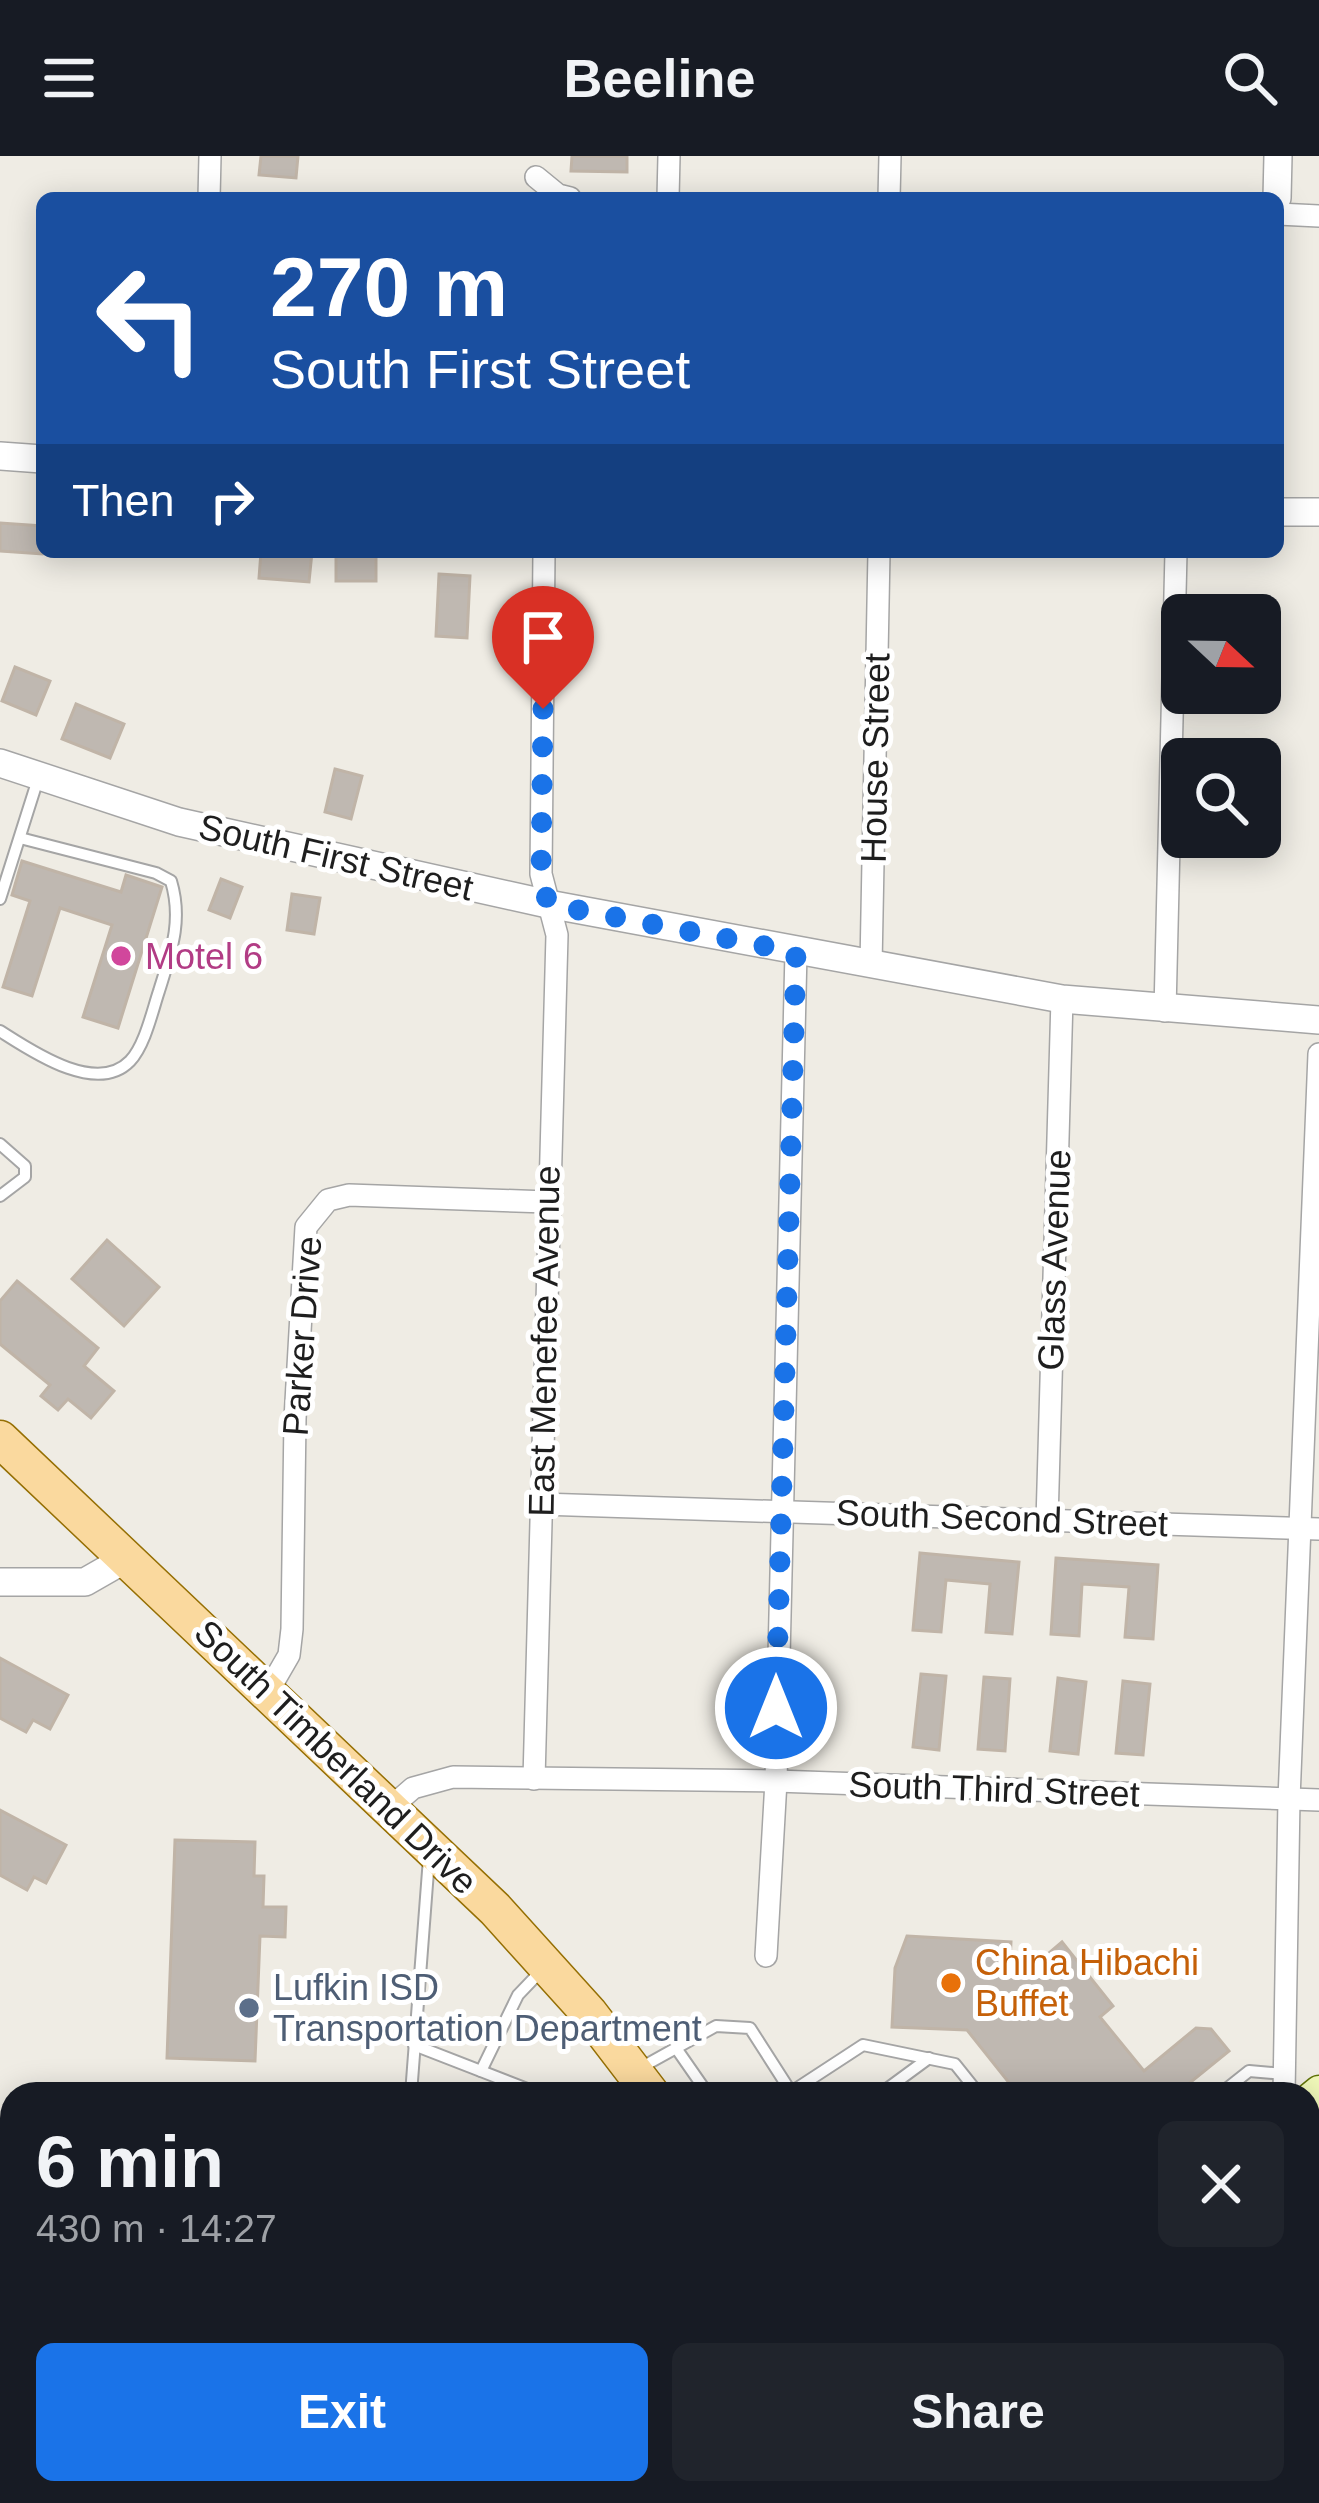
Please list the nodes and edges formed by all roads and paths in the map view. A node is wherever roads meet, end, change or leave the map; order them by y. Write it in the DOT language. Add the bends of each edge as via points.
graph roads {
  1 [pos="210,156"];
  2 [pos="669,156"];
  3 [pos="890,156"];
  4 [pos="1278,156"];
  5 [pos="536,177"];
  6 [pos="209,192"];
  7 [pos="554,192"];
  8 [pos="668,192"];
  9 [pos="889,192"];
  10 [pos="1277,192"];
  11 [pos="1284,214"];
  12 [pos="1319,216"];
  13 [pos="0,456"];
  14 [pos="36,459"];
  15 [pos="1284,512"];
  16 [pos="1319,512"];
  17 [pos="544,558"];
  18 [pos="879,558"];
  19 [pos="1176,558"];
  20 [pos="0,764"];
  21 [pos="38,779"];
  22 [pos="20,838"];
  23 [pos="0,899"];
  24 [pos="548,904"];
  25 [pos="796,952"];
  26 [pos="871,965"];
  27 [pos="1062,999"];
  28 [pos="1166,1011"];
  29 [pos="1319,1021"];
  30 [pos="0,1031"];
  31 [pos="1319,1054"];
  32 [pos="0,1144"];
  33 [pos="0,1196"];
  34 [pos="547,1202"];
  35 [pos="0,1439"];
  36 [pos="541,1504"];
  37 [pos="782,1510"];
  38 [pos="1047,1521"];
  39 [pos="1311,1529"];
  40 [pos="127,1558"];
  41 [pos="0,1582"];
  42 [pos="267,1693"];
  43 [pos="534,1780"];
  44 [pos="776,1781"];
  45 [pos="1289,1799"];
  46 [pos="1319,1800"];
  47 [pos="390,1808"];
  48 [pos="431,1847"];
  49 [pos="766,1956"];
  50 [pos="547,1966"];
  51 [pos="415,2045"];
  52 [pos="676,2048"];
  53 [pos="928,2058"];
  54 [pos="481,2071"];
  55 [pos="412,2082"];
  56 [pos="509,2082"];
  57 [pos="642,2082"];
  58 [pos="644,2082"];
  59 [pos="700,2082"];
  60 [pos="782,2082"];
  61 [pos="806,2082"];
  62 [pos="896,2082"];
  63 [pos="966,2082"];
  64 [pos="1235,2082"];
  65 [pos="1279,2082"];
  66 [pos="1284,2082"];
  1 -- 6 [label="street"];
  2 -- 8 [label="street"];
  3 -- 9 [label="street"];
  4 -- 10 [label="street"];
  5 -- 7 [label="street"];
  11 -- 12 [label="street"];
  13 -- 14 [label="street"];
  15 -- 16 [label="street"];
  17 -- 24 [label="street, East Menefee Avenue" via="541,874"];
  18 -- 26 [label="street, House Street"];
  19 -- 28 [label="street"];
  20 -- 21 [label="street, South First Street"];
  21 -- 22 [label="lane"];
  21 -- 24 [label="street, South First Street" via="179,822"];
  22 -- 23 [label="lane"];
  22 -- 30 [label="lane" via="171,881 178,931 129,1062 84,1072"];
  24 -- 25 [label="street, South First Street"];
  24 -- 34 [label="street, East Menefee Avenue" via="557,935"];
  25 -- 26 [label="street, South First Street"];
  25 -- 37 [label="street"];
  26 -- 27 [label="street, South First Street"];
  27 -- 28 [label="street, South First Street"];
  27 -- 38 [label="street, Glass Avenue"];
  28 -- 29 [label="street, South First Street"];
  31 -- 39 [label="street"];
  32 -- 33 [label="lane" via="25,1166 26,1177"];
  34 -- 36 [label="street, East Menefee Avenue"];
  34 -- 42 [label="street, Parker Drive" via="349,1196 328,1200 306,1226 292,1629 289,1655"];
  35 -- 40 [label="main road, South Timberland Drive"];
  36 -- 37 [label="street, South Second Street"];
  36 -- 43 [label="street, East Menefee Avenue"];
  37 -- 38 [label="street, South Second Street"];
  37 -- 44 [label="street"];
  38 -- 39 [label="street, South Second Street"];
  39 -- 45 [label="street"];
  40 -- 41 [label="street" via="85,1582"];
  40 -- 42 [label="main road, South Timberland Drive"];
  42 -- 47 [label="main road, South Timberland Drive"];
  43 -- 44 [label="street, South Third Street"];
  43 -- 47 [label="street, South Third Street" via="430,1781"];
  44 -- 45 [label="street, South Third Street"];
  44 -- 49 [label="street"];
  45 -- 46 [label="street, South Third Street"];
  45 -- 66 [label="street"];
  47 -- 48 [label="main road, South Timberland Drive"];
  48 -- 50 [label="main road, South Timberland Drive"];
  48 -- 51 [label="lane"];
  50 -- 54 [label="lane" via="518,1995"];
  50 -- 57 [label="main road, South Timberland Drive"];
  51 -- 54 [label="lane"];
  51 -- 55 [label="lane"];
  52 -- 58 [label="lane"];
  52 -- 59 [label="lane"];
  52 -- 60 [label="lane" via="716,2026 750,2028"];
  53 -- 61 [label="lane" via="863,2045"];
  53 -- 62 [label="lane"];
  53 -- 63 [label="lane" via="956,2063"];
  54 -- 56 [label="lane"];
  64 -- 65 [label="lane" via="1249,2071"];
}
